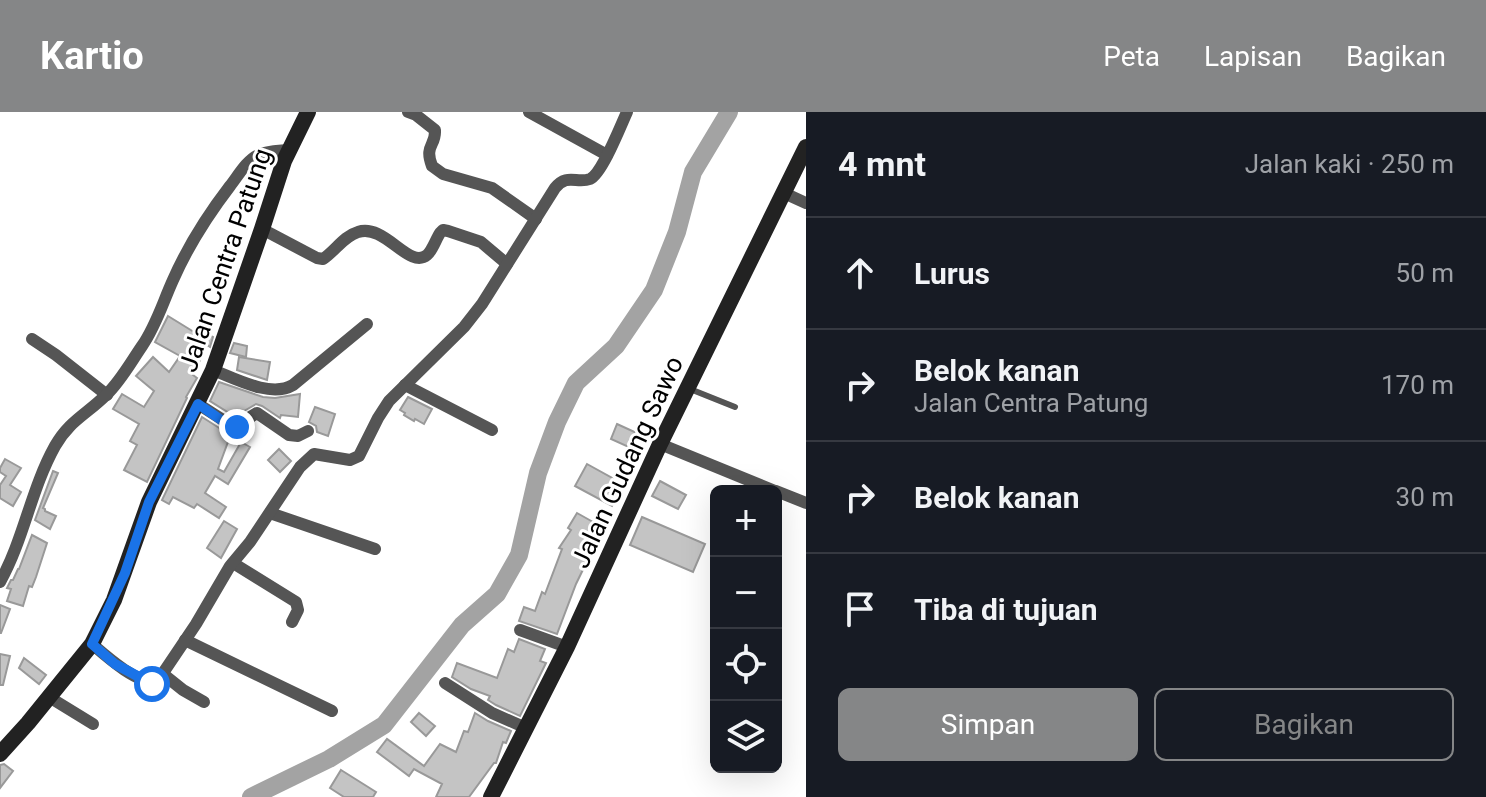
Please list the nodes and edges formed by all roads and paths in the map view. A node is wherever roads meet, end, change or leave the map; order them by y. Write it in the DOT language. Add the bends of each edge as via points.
graph roads {
  1 [pos="308,112"];
  2 [pos="408,112"];
  3 [pos="529,112"];
  4 [pos="627,112"];
  5 [pos="806,147"];
  6 [pos="288,150"];
  7 [pos="607,155"];
  8 [pos="784,193"];
  9 [pos="806,203"];
  10 [pos="536,219"];
  11 [pos="262,229"];
  12 [pos="507,264"];
  13 [pos="367,324"];
  14 [pos="32,339"];
  15 [pos="213,370"];
  16 [pos="405,385"];
  17 [pos="688,388"];
  18 [pos="107,395"];
  19 [pos="198,404"];
  20 [pos="735,407"];
  21 [pos="492,430"];
  22 [pos="308,431"];
  23 [pos="660,444"];
  24 [pos="761,485"];
  25 [pos="782,493"];
  26 [pos="806,503"];
  27 [pos="270,513"];
  28 [pos="375,549"];
  29 [pos="233,563"];
  30 [pos="0,582"];
  31 [pos="292,622"];
  32 [pos="520,630"];
  33 [pos="185,640"];
  34 [pos="92,644"];
  35 [pos="567,647"];
  36 [pos="163,674"];
  37 [pos="445,683"];
  38 [pos="49,697"];
  39 [pos="204,702"];
  40 [pos="332,711"];
  41 [pos="93,724"];
  42 [pos="526,728"];
  43 [pos="0,754"];
  44 [pos="491,797"];
  1 -- 6 [label="street, Jalan Centra Patung"];
  2 -- 10 [label="street" via="435,130 428,150 432,166 492,188"];
  3 -- 7 [label="street"];
  4 -- 7 [label="street"];
  5 -- 8 [label="street, Jalan Gudang Sawo"];
  6 -- 11 [label="street, Jalan Centra Patung"];
  6 -- 18 [label="street" via="255,157 218,202 193,240 150,334"];
  7 -- 10 [label="street" via="591,178 559,183"];
  8 -- 9 [label="street"];
  8 -- 17 [label="street, Jalan Gudang Sawo"];
  10 -- 12 [label="street"];
  11 -- 12 [label="street" via="323,259 347,237 363,231 382,234 407,254 422,258 443,230 481,242"];
  11 -- 15 [label="street, Jalan Centra Patung"];
  12 -- 16 [label="street" via="464,327"];
  13 -- 15 [label="street" via="286,389 260,387"];
  14 -- 18 [label="street"];
  15 -- 19 [label="street, Jalan Centra Patung"];
  16 -- 21 [label="street"];
  16 -- 27 [label="street" via="383,410 359,456 350,460 314,454"];
  17 -- 20 [label="lane"];
  17 -- 23 [label="street, Jalan Gudang Sawo"];
  18 -- 30 [label="street" via="71,423 57,442"];
  19 -- 22 [label="street" via="235,427 257,413 289,435"];
  19 -- 34 [label="street, Jalan Centra Patung" via="149,502 125,573"];
  23 -- 24 [label="street"];
  23 -- 35 [label="street, Jalan Gudang Sawo"];
  25 -- 26 [label="street"];
  27 -- 28 [label="street"];
  27 -- 29 [label="street"];
  29 -- 31 [label="street" via="296,602"];
  29 -- 33 [label="street"];
  32 -- 35 [label="street"];
  33 -- 36 [label="street"];
  33 -- 40 [label="street"];
  34 -- 36 [label="street" via="148,683"];
  34 -- 38 [label="street, Jalan Centra Patung"];
  35 -- 42 [label="street, Jalan Gudang Sawo"];
  36 -- 39 [label="street"];
  37 -- 42 [label="street"];
  38 -- 41 [label="street"];
  38 -- 43 [label="street, Jalan Centra Patung"];
  42 -- 44 [label="street, Jalan Gudang Sawo"];
}
